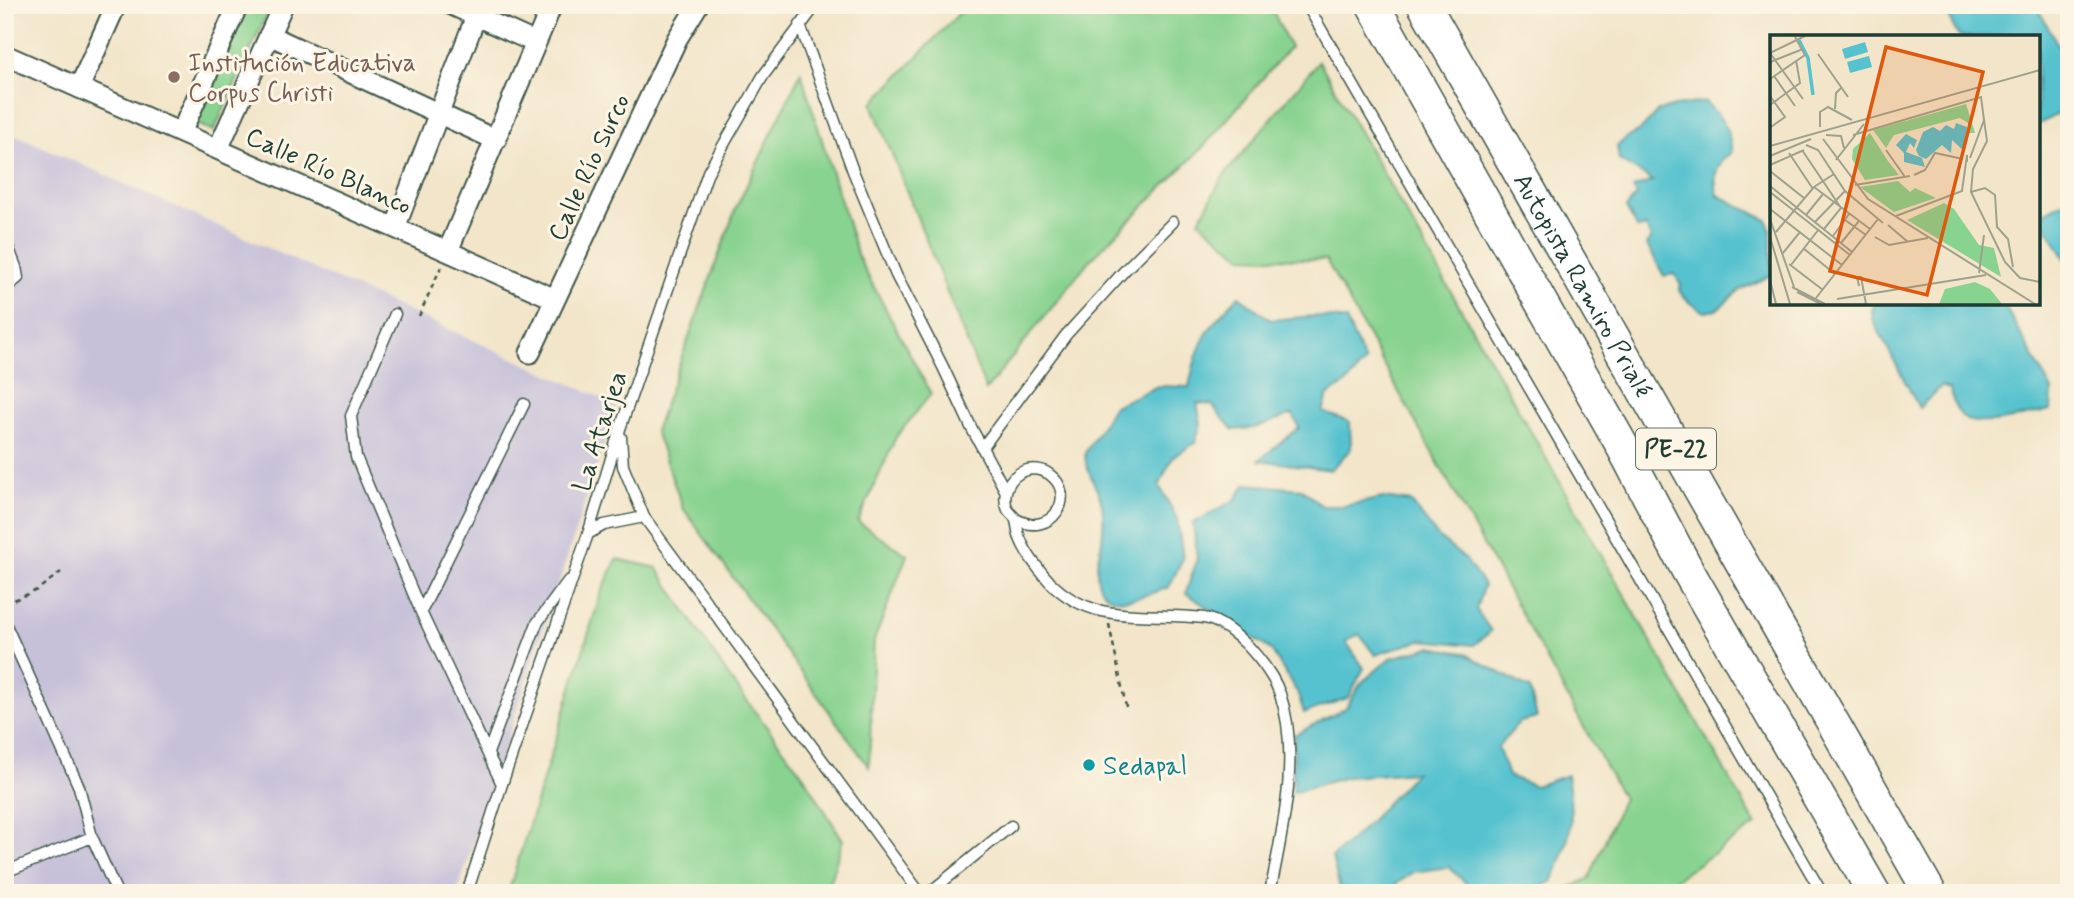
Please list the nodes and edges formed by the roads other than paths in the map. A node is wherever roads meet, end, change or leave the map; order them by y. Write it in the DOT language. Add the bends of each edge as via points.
graph roads {
  1 [pos="116,5"];
  2 [pos="238,5"];
  3 [pos="282,5"];
  4 [pos="452,5"];
  5 [pos="552,5"];
  6 [pos="698,5"];
  7 [pos="816,5"];
  8 [pos="1307,5"];
  9 [pos="1373,5"];
  10 [pos="1424,5"];
  11 [pos="476,16"];
  12 [pos="800,25"];
  13 [pos="269,35"];
  14 [pos="536,43"];
  15 [pos="5,55"];
  16 [pos="79,88"];
  17 [pos="438,113"];
  18 [pos="181,133"];
  19 [pos="496,140"];
  20 [pos="218,149"];
  21 [pos="1173,222"];
  22 [pos="395,228"];
  23 [pos="5,245"];
  24 [pos="448,251"];
  25 [pos="5,288"];
  26 [pos="555,299"];
  27 [pos="395,314"];
  28 [pos="530,353"];
  29 [pos="524,404"];
  30 [pos="620,429"];
  31 [pos="982,448"];
  32 [pos="1006,492"];
  33 [pos="644,517"];
  34 [pos="1016,519"];
  35 [pos="588,534"];
  36 [pos="575,572"];
  37 [pos="421,612"];
  38 [pos="5,623"];
  39 [pos="488,754"];
  40 [pos="502,784"];
  41 [pos="1011,826"];
  42 [pos="92,837"];
  43 [pos="5,872"];
  44 [pos="117,893"];
  45 [pos="467,893"];
  46 [pos="920,893"];
  47 [pos="929,893"];
  48 [pos="1270,893"];
  49 [pos="1822,893"];
  50 [pos="1874,893"];
  51 [pos="1930,893"];
  1 -- 16 [label="street"];
  2 -- 18 [label="street"];
  3 -- 13 [label="street"];
  4 -- 11 [label="street"];
  5 -- 14 [label="street"];
  6 -- 26 [label="street, Calle Río Surco" via="677,39"];
  7 -- 12 [label="lane, La Atarjea"];
  8 -- 49 [label="lane"];
  9 -- 50 [label="highway, Autopista Ramiro Prialé / PE-22" via="1688,571"];
  10 -- 51 [label="highway, Autopista Ramiro Prialé / PE-22"];
  11 -- 14 [label="street"];
  11 -- 17 [label="street"];
  12 -- 30 [label="lane, La Atarjea" via="762,76 708,172"];
  12 -- 31 [label="lane" via="896,275"];
  13 -- 17 [label="street"];
  13 -- 20 [label="street"];
  14 -- 19 [label="street"];
  15 -- 16 [label="street, Calle Río Blanco"];
  16 -- 18 [label="street, Calle Río Blanco"];
  17 -- 19 [label="street"];
  17 -- 22 [label="street"];
  18 -- 20 [label="street, Calle Río Blanco"];
  19 -- 24 [label="street"];
  20 -- 22 [label="street, Calle Río Blanco"];
  21 -- 31 [label="lane" via="1066,335"];
  22 -- 24 [label="street, Calle Río Blanco"];
  23 -- 25 [label="lane" via="18,278"];
  24 -- 26 [label="street, Calle Río Blanco"];
  26 -- 28 [label="street, Calle Río Surco"];
  27 -- 37 [label="lane" via="351,416 351,431 356,457"];
  29 -- 37 [label="lane"];
  30 -- 33 [label="lane" via="623,466"];
  30 -- 35 [label="lane, La Atarjea"];
  31 -- 32 [label="lane"];
  32 -- 34 [label="lane" via="1009,512"];
  32 -- 34 [label="lane" via="1015,476 1031,469 1048,474 1060,488 1060,505 1050,520 1033,526"];
  33 -- 35 [label="lane" via="604,525"];
  33 -- 46 [label="lane"];
  34 -- 48 [label="lane" via="1019,537 1032,561 1062,594 1108,614 1208,618 1239,637 1259,658 1280,693 1288,736 1285,820"];
  35 -- 36 [label="lane, La Atarjea"];
  36 -- 39 [label="lane" via="537,623"];
  36 -- 40 [label="lane, La Atarjea"];
  37 -- 39 [label="lane"];
  38 -- 42 [label="lane" via="79,788"];
  39 -- 40 [label="lane"];
  40 -- 45 [label="lane, La Atarjea"];
  41 -- 47 [label="lane"];
  42 -- 43 [label="lane"];
  42 -- 44 [label="lane"];
}
